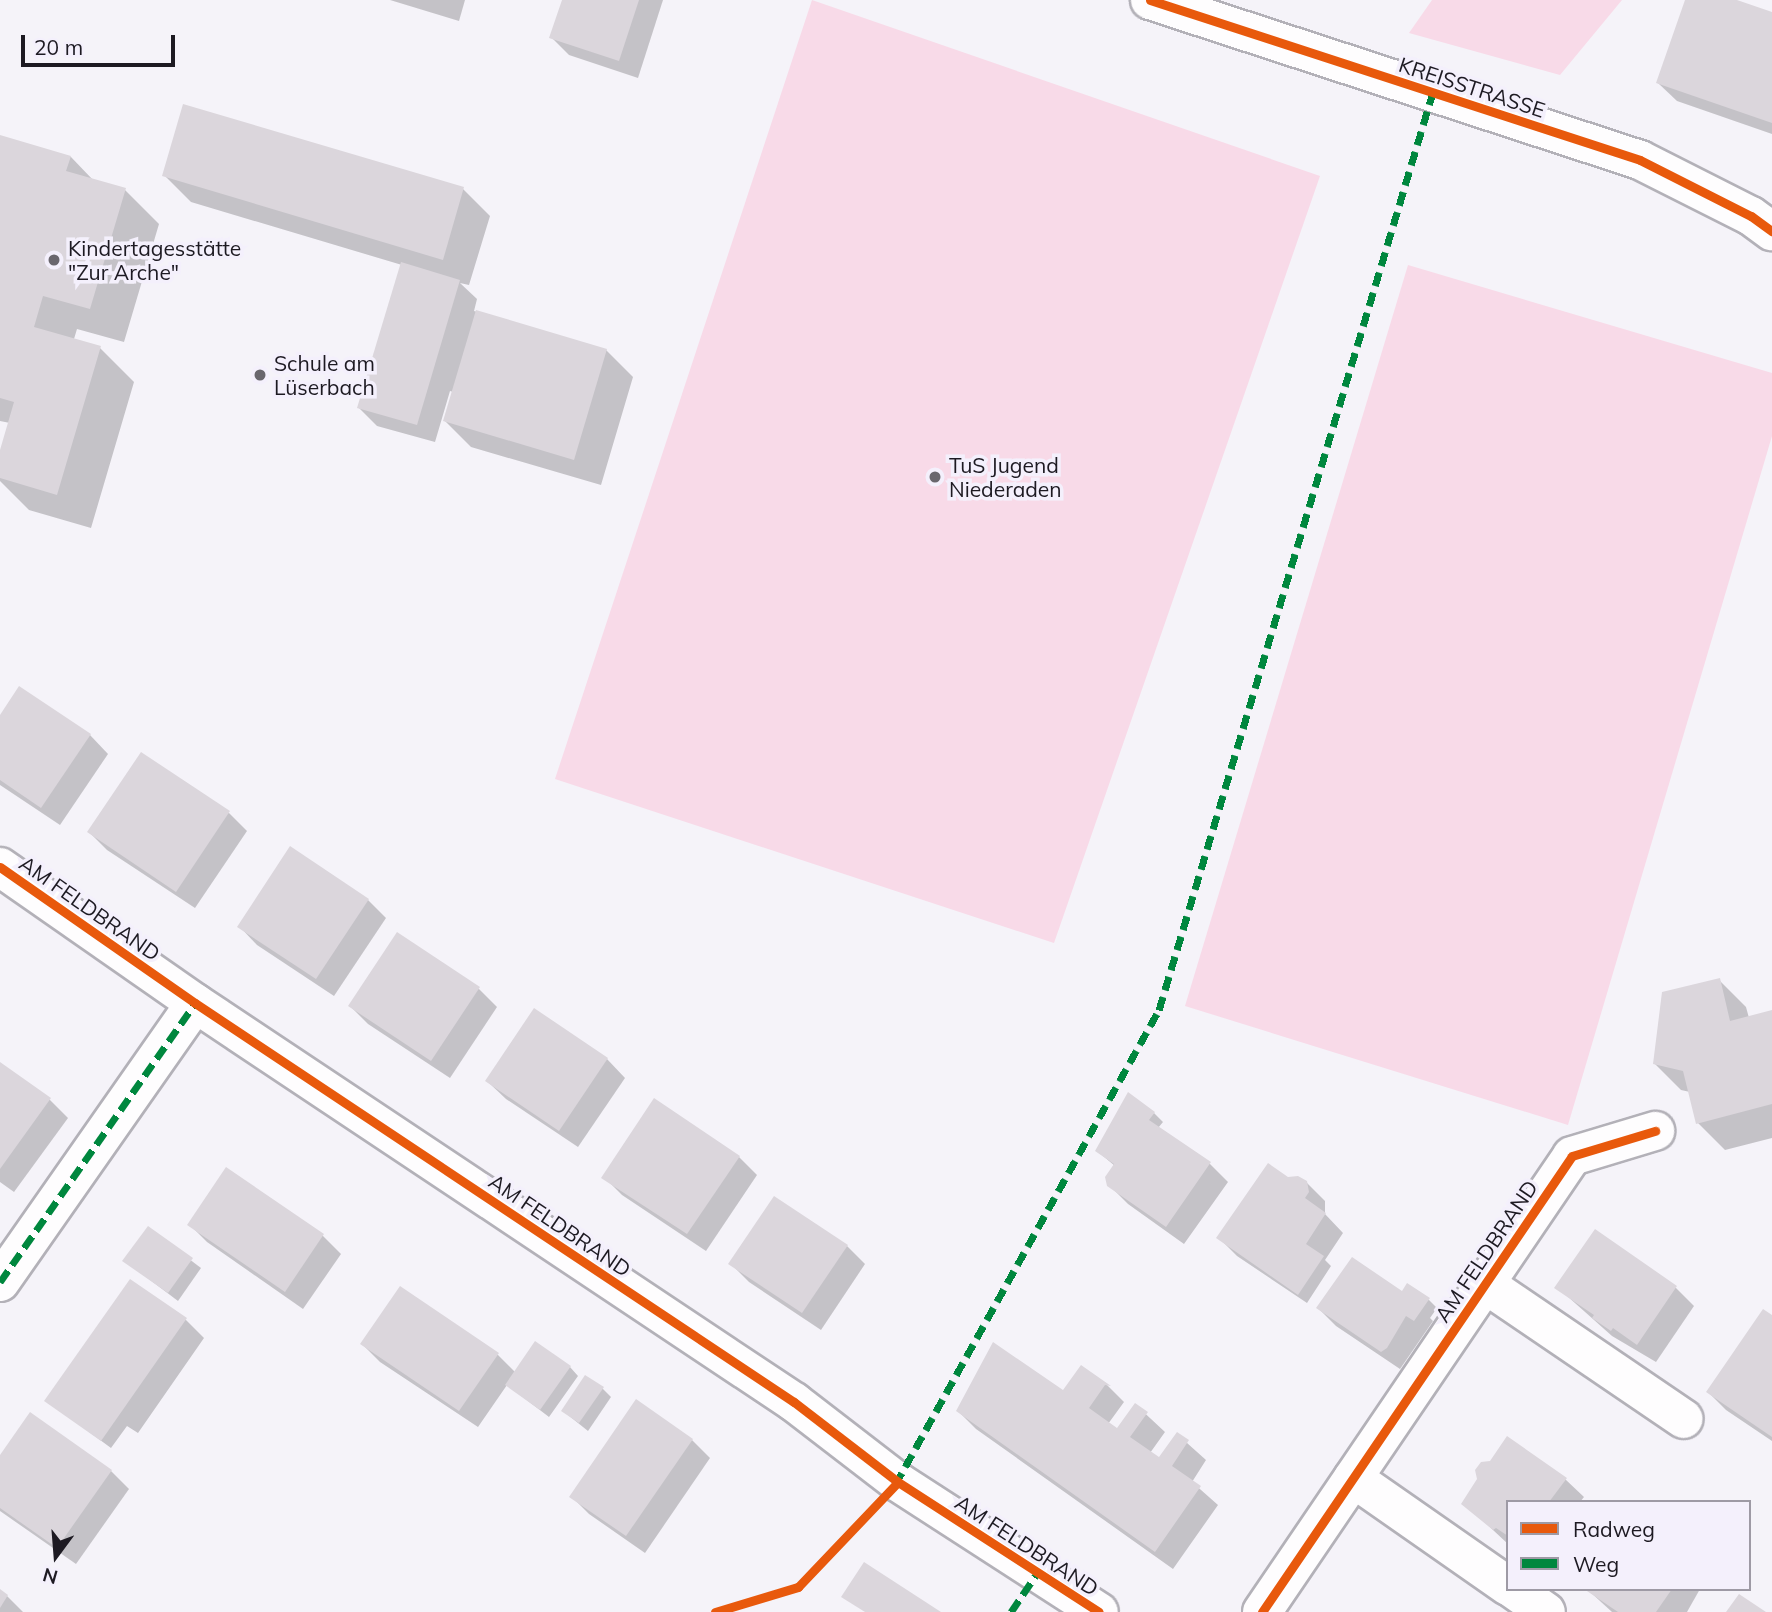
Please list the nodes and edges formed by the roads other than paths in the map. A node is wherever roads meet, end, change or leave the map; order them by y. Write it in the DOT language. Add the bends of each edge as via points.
graph roads {
  1 [pos="1150,0"];
  2 [pos="1772,231"];
  3 [pos="0,867"];
  4 [pos="195,1003"];
  5 [pos="1655,1131"];
  6 [pos="0,1282"];
  7 [pos="1485,1284"];
  8 [pos="1684,1419"];
  9 [pos="1353,1478"];
  10 [pos="1506,1585"];
  11 [pos="1516,1591"];
  12 [pos="1099,1612"];
  13 [pos="1262,1612"];
  14 [pos="1546,1612"];
  1 -- 2 [label="street, KREISSTRASSE" via="1640,160"];
  3 -- 4 [label="street, AM FELDBRAND"];
  4 -- 6 [label="street"];
  4 -- 12 [label="street, AM FELDBRAND" via="794,1402 898,1482"];
  5 -- 7 [label="street, AM FELDBRAND" via="1572,1156"];
  7 -- 8 [label="street"];
  7 -- 9 [label="street, AM FELDBRAND"];
  9 -- 10 [label="street"];
  9 -- 13 [label="street, AM FELDBRAND"];
  11 -- 14 [label="street"];
}
